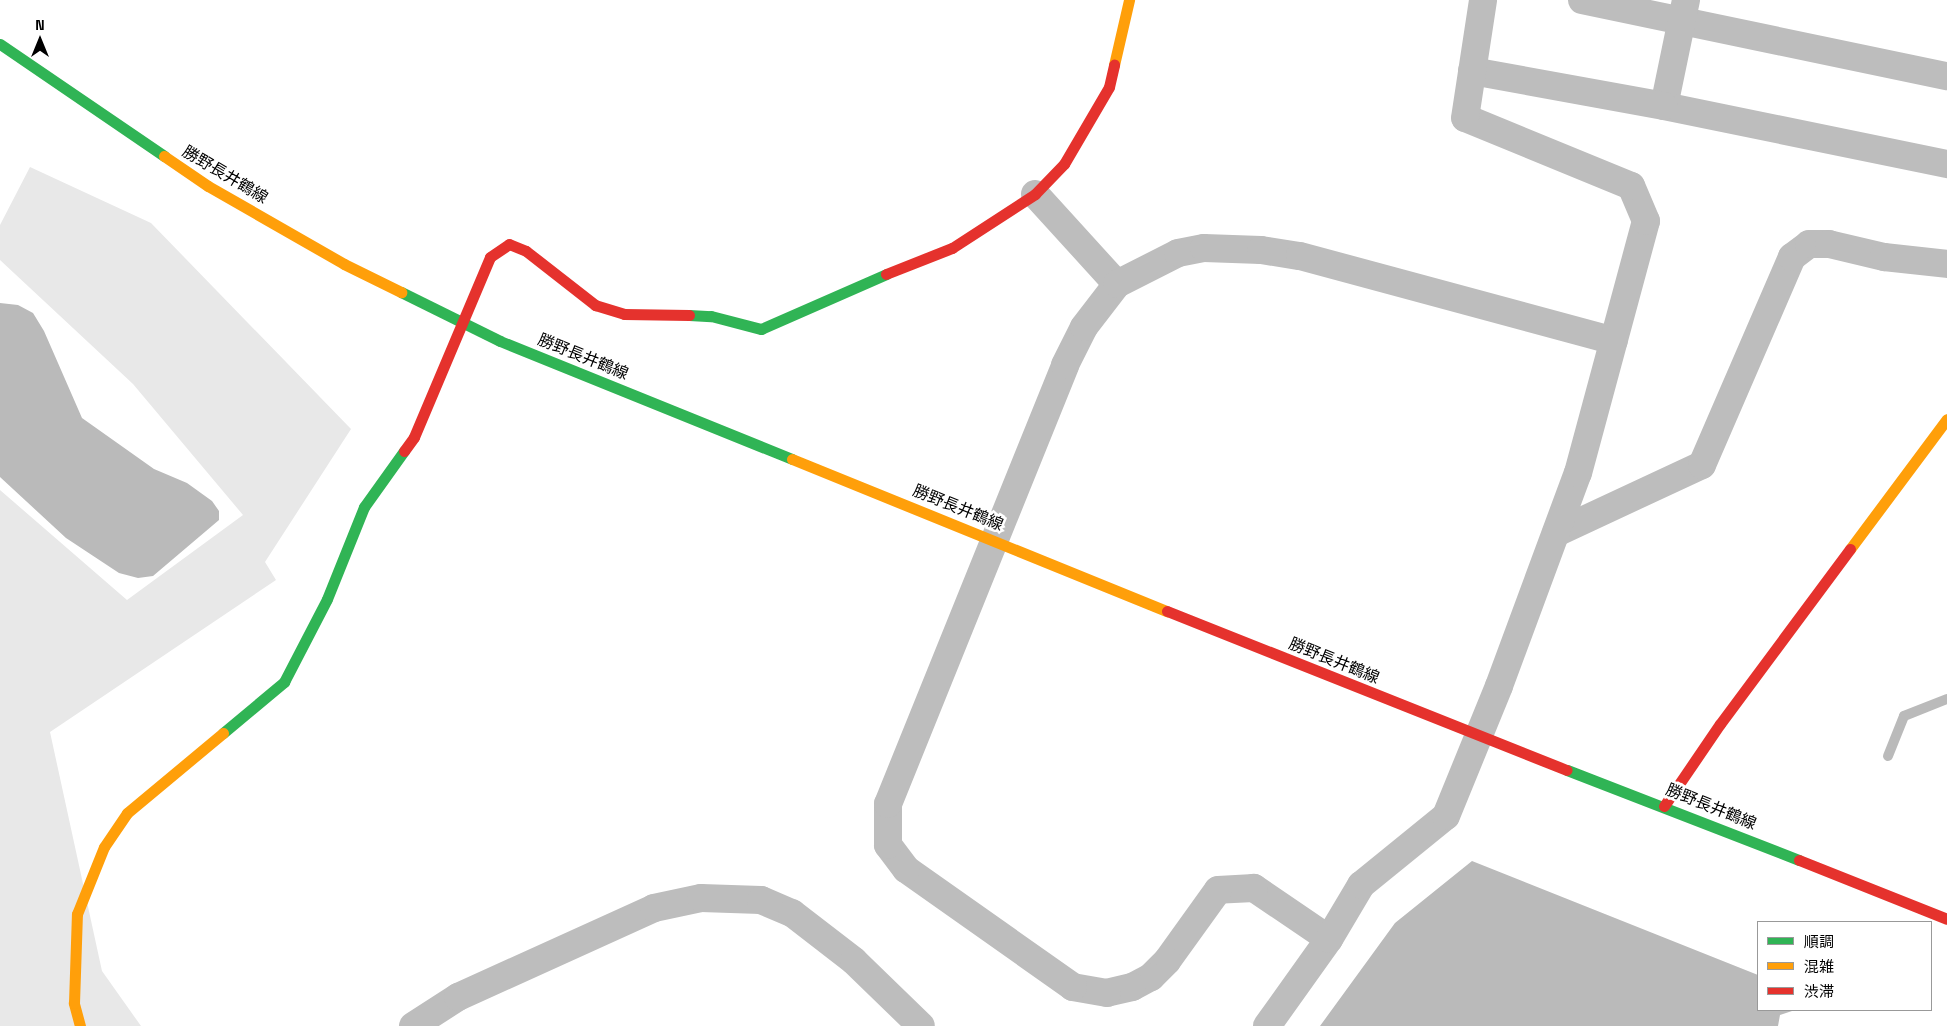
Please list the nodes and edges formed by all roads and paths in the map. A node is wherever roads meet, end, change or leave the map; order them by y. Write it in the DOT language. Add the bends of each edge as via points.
graph roads {
  1 [pos="1129,0"];
  2 [pos="1483,0"];
  3 [pos="1582,0"];
  4 [pos="1684,9"];
  5 [pos="0,44"];
  6 [pos="1472,71"];
  7 [pos="1947,76"];
  8 [pos="1664,106"];
  9 [pos="1947,164"];
  10 [pos="1035,194"];
  11 [pos="1947,264"];
  12 [pos="1117,284"];
  13 [pos="1614,341"];
  14 [pos="1947,419"];
  15 [pos="1556,533"];
  16 [pos="993,540"];
  17 [pos="1478,737"];
  18 [pos="1664,806"];
  19 [pos="1947,918"];
  20 [pos="1329,939"];
  21 [pos="80,1026"];
  22 [pos="413,1026"];
  23 [pos="921,1026"];
  24 [pos="1267,1026"];
  1 -- 10 [label="street" via="1109,86 1064,164"];
  2 -- 6 [label="street"];
  3 -- 4 [label="street"];
  4 -- 7 [label="street"];
  4 -- 8 [label="street"];
  5 -- 16 [label="street, 勝野長井鶴線" via="208,186 344,264 500,341"];
  6 -- 8 [label="street"];
  6 -- 13 [label="street" via="1465,118 1631,186 1646,221"];
  8 -- 9 [label="street"];
  10 -- 12 [label="street"];
  10 -- 21 [label="street" via="952,248 761,329 711,316 624,314 595,305 526,251 509,244 490,257 414,437 364,507 327,599 284,682 127,813 104,847 78,914 74,1003"];
  11 -- 15 [label="street" via="1884,257 1829,244 1809,244 1792,257 1702,465"];
  12 -- 13 [label="street" via="1178,253 1204,248 1261,250 1300,256"];
  12 -- 16 [label="street" via="1084,326 1065,365"];
  13 -- 15 [label="street" via="1578,473"];
  14 -- 18 [label="street" via="1720,724"];
  15 -- 17 [label="street"];
  16 -- 17 [label="street, 勝野長井鶴線"];
  16 -- 20 [label="street" via="888,804 888,845 906,869 1073,987 1098,991 1132,987 1151,977 1167,961 1218,890 1254,888"];
  17 -- 18 [label="street, 勝野長井鶴線"];
  17 -- 20 [label="street" via="1446,816 1361,885"];
  18 -- 19 [label="street, 勝野長井鶴線"];
  20 -- 24 [label="street"];
  22 -- 23 [label="street" via="458,997 654,908 701,898 761,900 792,912 854,961"];
}
